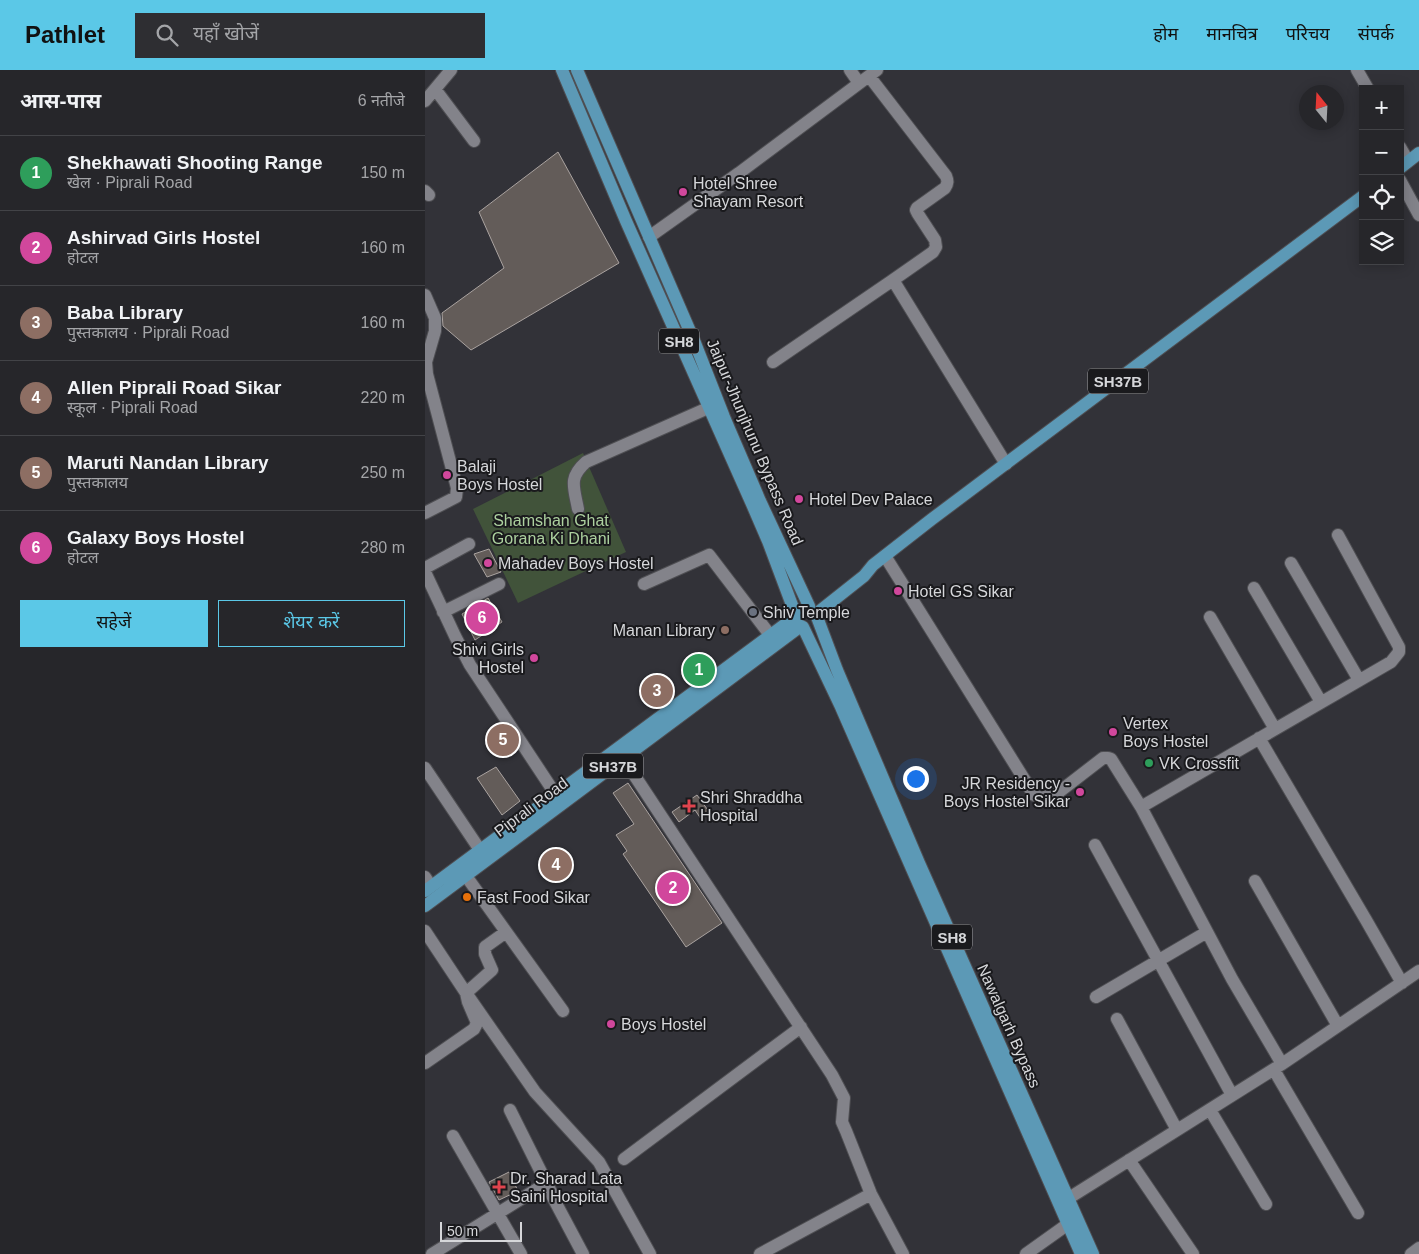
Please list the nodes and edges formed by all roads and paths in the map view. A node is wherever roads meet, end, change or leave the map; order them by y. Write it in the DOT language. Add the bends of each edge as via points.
graph roads {
  1 [pos="451,70"];
  2 [pos="562,70"];
  3 [pos="577,70"];
  4 [pos="850,70"];
  5 [pos="1357,70"];
  6 [pos="868,76"];
  7 [pos="1366,85"];
  8 [pos="435,89"];
  9 [pos="425,101"];
  10 [pos="474,141"];
  11 [pos="1419,153"];
  12 [pos="1404,165"];
  13 [pos="1404,187"];
  14 [pos="1359,199"];
  15 [pos="1419,215"];
  16 [pos="649,237"];
  17 [pos="893,280"];
  18 [pos="425,295"];
  19 [pos="773,362"];
  20 [pos="708,408"];
  21 [pos="1006,464"];
  22 [pos="756,502"];
  23 [pos="578,509"];
  24 [pos="425,513"];
  25 [pos="1338,535"];
  26 [pos="469,544"];
  27 [pos="885,556"];
  28 [pos="1291,563"];
  29 [pos="425,568"];
  30 [pos="425,572"];
  31 [pos="499,584"];
  32 [pos="644,584"];
  33 [pos="1254,588"];
  34 [pos="813,611"];
  35 [pos="443,612"];
  36 [pos="1210,617"];
  37 [pos="798,621"];
  38 [pos="770,635"];
  39 [pos="1359,680"];
  40 [pos="1321,702"];
  41 [pos="846,705"];
  42 [pos="1275,729"];
  43 [pos="1259,738"];
  44 [pos="623,758"];
  45 [pos="425,768"];
  46 [pos="556,794"];
  47 [pos="1141,807"];
  48 [pos="1095,846"];
  49 [pos="480,850"];
  50 [pos="466,876"];
  51 [pos="1255,881"];
  52 [pos="427,885"];
  53 [pos="425,906"];
  54 [pos="425,931"];
  55 [pos="506,932"];
  56 [pos="1207,932"];
  57 [pos="1158,960"];
  58 [pos="1419,972"];
  59 [pos="1402,983"];
  60 [pos="466,993"];
  61 [pos="1096,997"];
  62 [pos="563,1011"];
  63 [pos="1117,1019"];
  64 [pos="1338,1026"];
  65 [pos="801,1027"];
  66 [pos="425,1063"];
  67 [pos="1278,1067"];
  68 [pos="1233,1096"];
  69 [pos="510,1110"];
  70 [pos="1210,1110"];
  71 [pos="1177,1130"];
  72 [pos="453,1136"];
  73 [pos="624,1159"];
  74 [pos="1129,1160"];
  75 [pos="552,1194"];
  76 [pos="871,1194"];
  77 [pos="1069,1198"];
  78 [pos="1266,1204"];
  79 [pos="498,1212"];
  80 [pos="1358,1213"];
  81 [pos="1067,1224"];
  82 [pos="1419,1248"];
  83 [pos="425,1250"];
  84 [pos="427,1254"];
  85 [pos="432,1254"];
  86 [pos="521,1254"];
  87 [pos="583,1254"];
  88 [pos="649,1254"];
  89 [pos="760,1254"];
  90 [pos="903,1254"];
  91 [pos="1026,1254"];
  92 [pos="1081,1254"];
  93 [pos="1093,1254"];
  94 [pos="1193,1254"];
  95 [pos="1411,1254"];
  1 -- 8 [label="street"];
  2 -- 20 [label="main road, SH8"];
  3 -- 16 [label="main road, Jaipur-Jhunjhunu Bypass Road / SH8"];
  4 -- 6 [label="street"];
  5 -- 7 [label="street"];
  6 -- 16 [label="street"];
  6 -- 17 [label="street" via="948,181 945,188 916,210 936,247"];
  8 -- 9 [label="street"];
  8 -- 10 [label="street"];
  11 -- 12 [label="main road"];
  13 -- 15 [label="street"];
  14 -- 21 [label="main road, SH37B"];
  16 -- 22 [label="main road, Jaipur-Jhunjhunu Bypass Road / SH8" via="695,343"];
  17 -- 19 [label="street"];
  17 -- 21 [label="street"];
  18 -- 24 [label="street" via="435,318 435,331 426,362 427,374 457,488 456,497"];
  20 -- 22 [label="main road, SH8"];
  20 -- 23 [label="street" via="586,462 573,480"];
  21 -- 27 [label="main road, SH37B"];
  22 -- 34 [label="main road, Jaipur-Jhunjhunu Bypass Road / SH8"];
  22 -- 37 [label="main road, SH8" via="767,541"];
  25 -- 39 [label="street" via="1399,647 1391,662"];
  26 -- 29 [label="street"];
  27 -- 34 [label="main road, SH37B" via="864,576"];
  27 -- 47 [label="street" via="1034,794 1043,798 1059,792 1103,758 1108,758"];
  28 -- 39 [label="street"];
  30 -- 35 [label="street"];
  31 -- 35 [label="street"];
  32 -- 38 [label="street" via="709,555"];
  33 -- 40 [label="street"];
  34 -- 37 [label="main road" via="812,625"];
  34 -- 37 [label="main road" via="801,606 797,609"];
  34 -- 41 [label="main road, Nawalgarh Bypass / SH8" via="837,670"];
  35 -- 46 [label="street" via="469,665"];
  36 -- 42 [label="street"];
  37 -- 38 [label="main road"];
  37 -- 41 [label="main road, Nawalgarh Bypass / SH8"];
  37 -- 44 [label="main road, Piprali Road / SH37B"];
  38 -- 46 [label="main road"];
  39 -- 40 [label="street"];
  40 -- 42 [label="street"];
  41 -- 77 [label="main road, Nawalgarh Bypass / SH8"];
  41 -- 81 [label="main road, Nawalgarh Bypass / SH8"];
  42 -- 43 [label="street"];
  43 -- 47 [label="street"];
  43 -- 59 [label="street"];
  44 -- 50 [label="main road, Piprali Road / SH37B"];
  44 -- 65 [label="street"];
  45 -- 49 [label="street"];
  46 -- 49 [label="main road"];
  47 -- 56 [label="street"];
  48 -- 57 [label="street"];
  49 -- 52 [label="main road"];
  50 -- 53 [label="main road, Piprali Road / SH37B"];
  50 -- 55 [label="street"];
  51 -- 64 [label="street"];
  54 -- 60 [label="street"];
  55 -- 60 [label="street" via="485,947 492,970"];
  55 -- 62 [label="street"];
  56 -- 57 [label="street"];
  56 -- 67 [label="street"];
  57 -- 61 [label="street"];
  57 -- 68 [label="street"];
  58 -- 59 [label="street"];
  59 -- 64 [label="street"];
  60 -- 66 [label="street" via="477,1023 474,1029"];
  60 -- 88 [label="street" via="535,1092 599,1162"];
  63 -- 71 [label="street"];
  64 -- 67 [label="street"];
  65 -- 73 [label="street"];
  65 -- 76 [label="street" via="841,1090 844,1098 842,1122"];
  67 -- 68 [label="street"];
  67 -- 80 [label="street"];
  68 -- 70 [label="street"];
  69 -- 75 [label="street"];
  70 -- 71 [label="street"];
  70 -- 78 [label="street"];
  71 -- 74 [label="street"];
  72 -- 79 [label="street"];
  74 -- 77 [label="street"];
  74 -- 94 [label="street"];
  75 -- 79 [label="street" via="546,1189 537,1189"];
  75 -- 87 [label="street"];
  76 -- 89 [label="street"];
  76 -- 90 [label="street"];
  77 -- 93 [label="main road, Nawalgarh Bypass / SH8"];
  79 -- 85 [label="street"];
  79 -- 86 [label="street"];
  81 -- 91 [label="street"];
  81 -- 92 [label="main road, Nawalgarh Bypass / SH8"];
  82 -- 95 [label="street"];
  83 -- 84 [label="street"];
}
